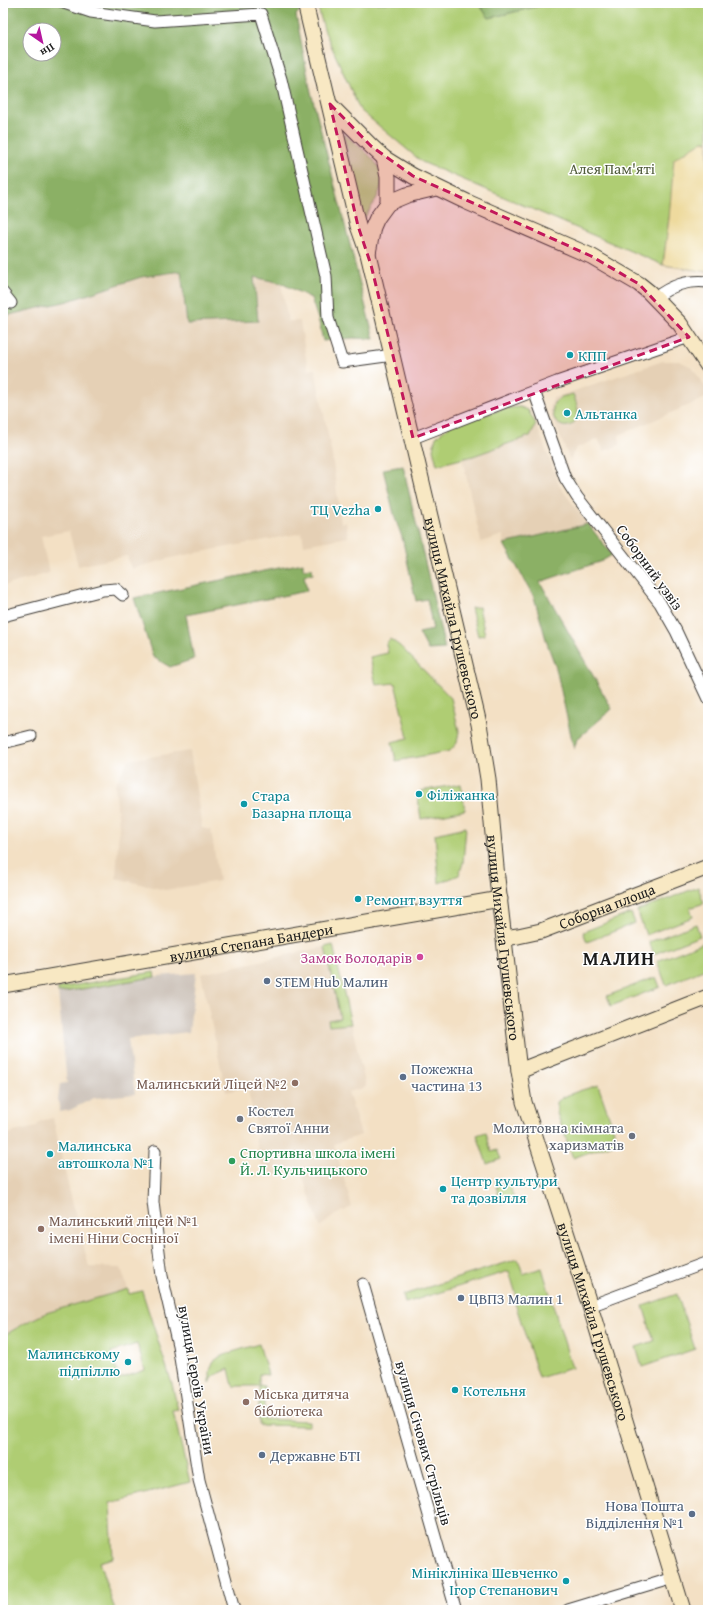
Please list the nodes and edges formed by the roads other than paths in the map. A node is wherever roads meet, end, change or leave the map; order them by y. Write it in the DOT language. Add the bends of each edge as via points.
graph roads {
  1 [pos="64,3"];
  2 [pos="305,3"];
  3 [pos="330,104"];
  4 [pos="384,158"];
  5 [pos="436,188"];
  6 [pos="388,203"];
  7 [pos="368,254"];
  8 [pos="708,282"];
  9 [pos="3,294"];
  10 [pos="656,298"];
  11 [pos="11,303"];
  12 [pos="689,336"];
  13 [pos="393,355"];
  14 [pos="708,366"];
  15 [pos="534,391"];
  16 [pos="413,438"];
  17 [pos="123,595"];
  18 [pos="3,616"];
  19 [pos="708,699"];
  20 [pos="31,736"];
  21 [pos="3,743"];
  22 [pos="708,867"];
  23 [pos="500,900"];
  24 [pos="504,938"];
  25 [pos="3,985"];
  26 [pos="708,997"];
  27 [pos="518,1071"];
  28 [pos="155,1151"];
  29 [pos="708,1262"];
  30 [pos="363,1284"];
  31 [pos="590,1306"];
  32 [pos="674,1578"];
  33 [pos="234,1610"];
  34 [pos="456,1610"];
  35 [pos="568,1610"];
  36 [pos="683,1610"];
  1 -- 13 [label="street" via="91,12 155,21 261,14 281,79 326,276 328,318 342,362"];
  2 -- 3 [label="street, вулиця Михайла Грушевського"];
  3 -- 4 [label="street" via="358,135"];
  3 -- 7 [label="street, вулиця Михайла Грушевського" via="358,226"];
  4 -- 5 [label="street"];
  4 -- 6 [label="street" via="388,177"];
  5 -- 6 [label="street"];
  5 -- 10 [label="street" via="603,262 640,284"];
  6 -- 7 [label="street" via="373,227"];
  7 -- 13 [label="street, вулиця Михайла Грушевського"];
  8 -- 10 [label="street" via="679,284"];
  9 -- 11 [label="street"];
  10 -- 12 [label="street"];
  12 -- 14 [label="street"];
  12 -- 15 [label="street"];
  13 -- 16 [label="street, вулиця Михайла Грушевського"];
  15 -- 16 [label="street"];
  15 -- 19 [label="street, Соборний узвіз" via="565,478 660,603"];
  16 -- 23 [label="street, вулиця Михайла Грушевського" via="483,742"];
  17 -- 18 [label="street" via="116,589 103,590"];
  20 -- 21 [label="street"];
  22 -- 24 [label="street, Соборна площа" via="546,929"];
  23 -- 24 [label="street, вулиця Михайла Грушевського"];
  23 -- 25 [label="street, вулиця Степана Бандери"];
  24 -- 27 [label="street, вулиця Михайла Грушевського"];
  26 -- 27 [label="street"];
  27 -- 31 [label="street, вулиця Михайла Грушевського" via="524,1102"];
  28 -- 33 [label="street, вулиця Героїв України" via="154,1202 162,1276 178,1345 199,1480"];
  29 -- 31 [label="street"];
  30 -- 34 [label="street, вулиця Січових Стрільців"];
  31 -- 32 [label="street, вулиця Михайла Грушевського"];
  32 -- 35 [label="street"];
  32 -- 36 [label="street, вулиця Михайла Грушевського"];
}
